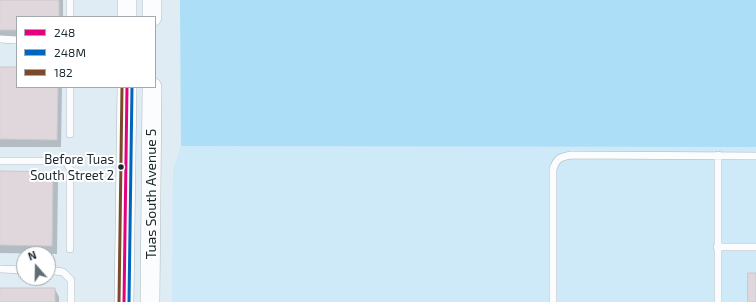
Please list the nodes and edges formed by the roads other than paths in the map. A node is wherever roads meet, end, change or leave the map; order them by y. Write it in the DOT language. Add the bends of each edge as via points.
graph roads {
  1 [pos="70,0"];
  2 [pos="127,0"];
  3 [pos="152,0"];
  4 [pos="70,16"];
  5 [pos="127,16"];
  6 [pos="152,16"];
  7 [pos="0,40"];
  8 [pos="16,40"];
  9 [pos="70,88"];
  10 [pos="127,88"];
  11 [pos="152,88"];
  12 [pos="70,134"];
  13 [pos="718,155"];
  14 [pos="756,156"];
  15 [pos="0,161"];
  16 [pos="718,246"];
  17 [pos="756,247"];
  18 [pos="70,249"];
  19 [pos="0,269"];
  20 [pos="16,270"];
  21 [pos="56,271"];
  22 [pos="71,302"];
  23 [pos="124,302"];
  24 [pos="150,302"];
  25 [pos="553,302"];
  26 [pos="718,302"];
  1 -- 4 [label="lane"];
  2 -- 5 [label="main road"];
  3 -- 6 [label="main road"];
  7 -- 8 [label="lane"];
  9 -- 12 [label="lane"];
  10 -- 23 [label="main road, Tuas South Avenue 5"];
  11 -- 24 [label="main road, Tuas South Avenue 5"];
  13 -- 14 [label="lane"];
  13 -- 16 [label="lane"];
  13 -- 25 [label="lane" via="571,155 555,162"];
  15 -- 18 [label="lane" via="67,163 70,169"];
  16 -- 17 [label="lane"];
  16 -- 26 [label="lane"];
  19 -- 20 [label="lane"];
  21 -- 22 [label="lane" via="63,272 71,280"];
}
